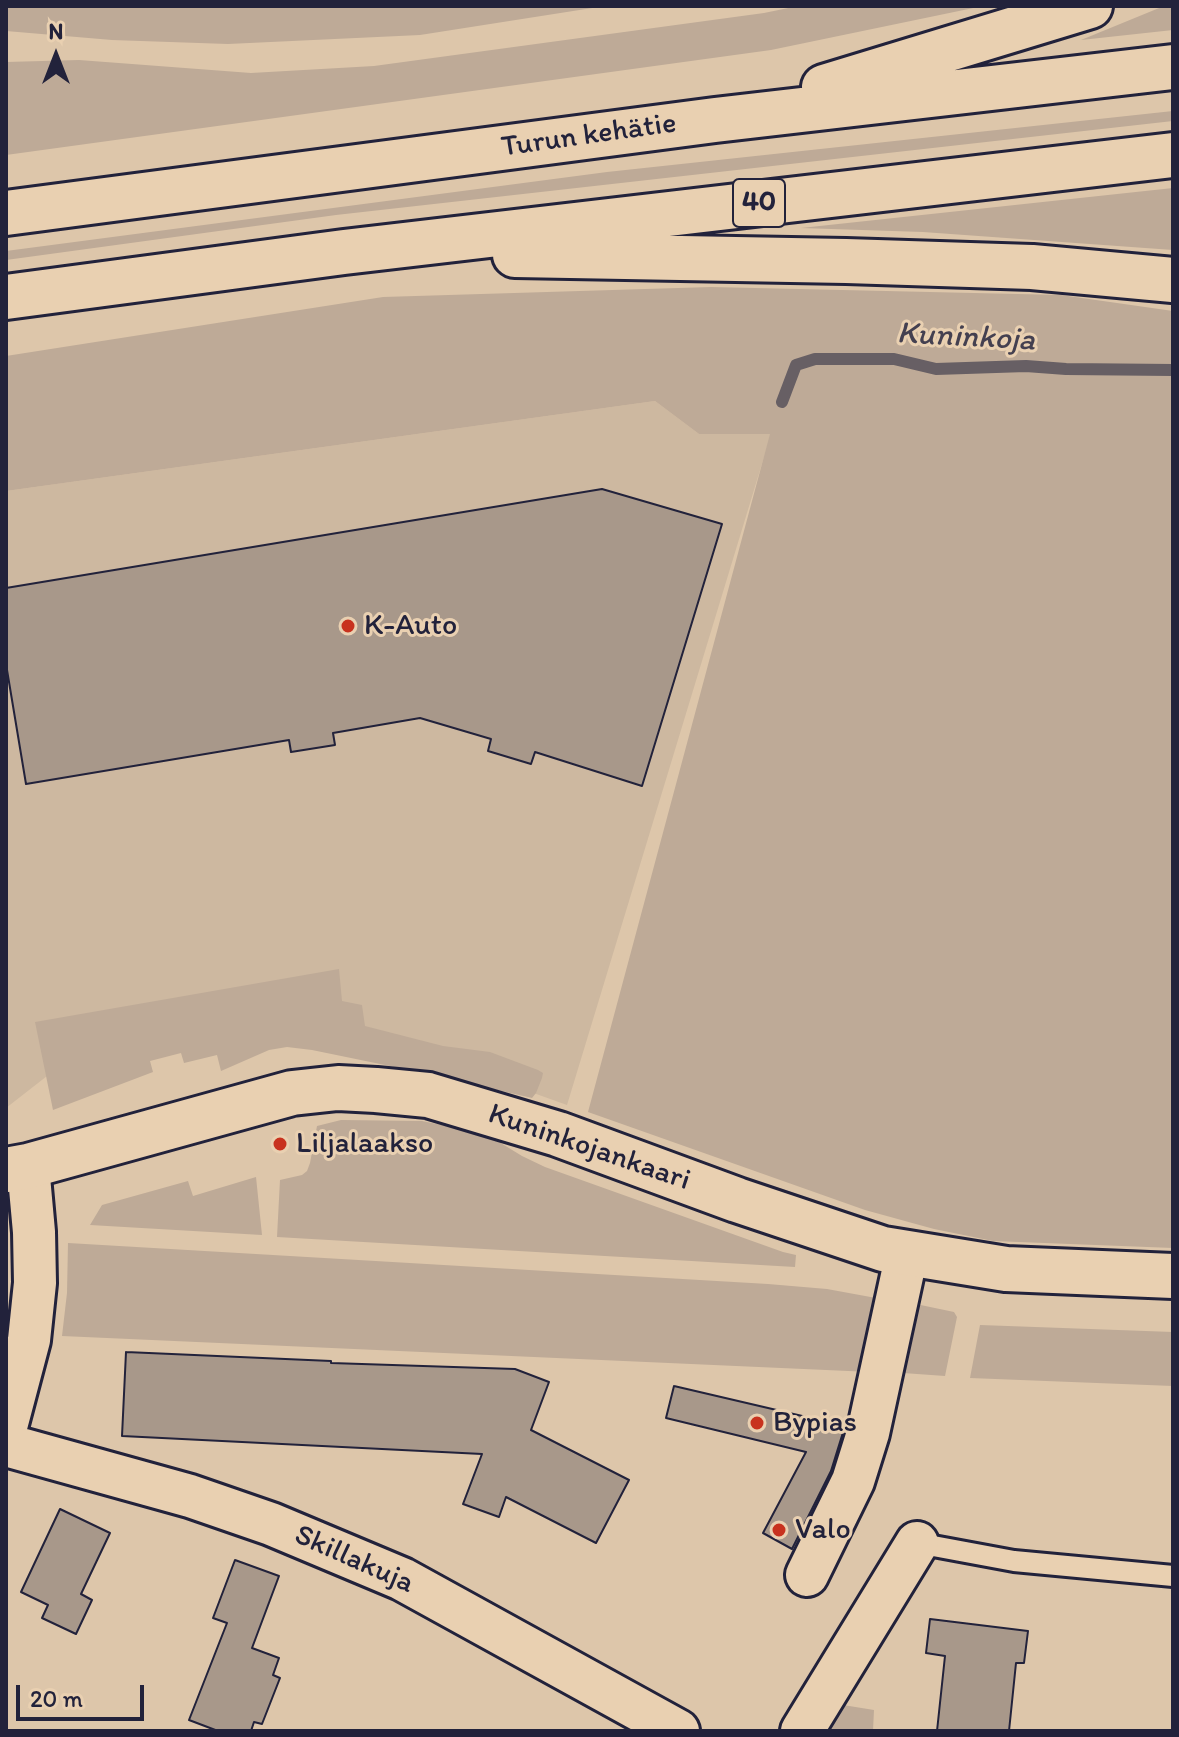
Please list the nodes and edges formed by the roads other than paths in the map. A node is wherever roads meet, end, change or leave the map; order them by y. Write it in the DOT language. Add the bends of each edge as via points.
graph roads {
  1 [pos="1090,6"];
  2 [pos="1173,67"];
  3 [pos="715,120"];
  4 [pos="1173,155"];
  5 [pos="6,213"];
  6 [pos="344,252"];
  7 [pos="1173,280"];
  8 [pos="6,297"];
  9 [pos="17,1168"];
  10 [pos="907,1253"];
  11 [pos="1173,1276"];
  12 [pos="6,1427"];
  13 [pos="6,1445"];
  14 [pos="917,1543"];
  15 [pos="807,1575"];
  16 [pos="1173,1576"];
  17 [pos="678,1731"];
  18 [pos="802,1731"];
  1 -- 3 [label="main road"];
  2 -- 3 [label="main road, Turun kehätie"];
  3 -- 5 [label="main road, Turun kehätie"];
  4 -- 6 [label="main road, 40"];
  6 -- 7 [label="main road" via="1032,267"];
  6 -- 8 [label="main road, 40"];
  9 -- 10 [label="main road, Kuninkojankaari" via="292,1093 376,1090 428,1095 480,1110 831,1232"];
  9 -- 12 [label="street" via="34,1232 35,1283 29,1340"];
  10 -- 11 [label="main road, Kuninkojankaari" via="1006,1269"];
  10 -- 15 [label="street" via="868,1433 853,1481"];
  13 -- 17 [label="street, Skillakuja" via="190,1496 402,1579"];
  14 -- 16 [label="lane" via="1014,1561"];
  14 -- 18 [label="street"];
}
